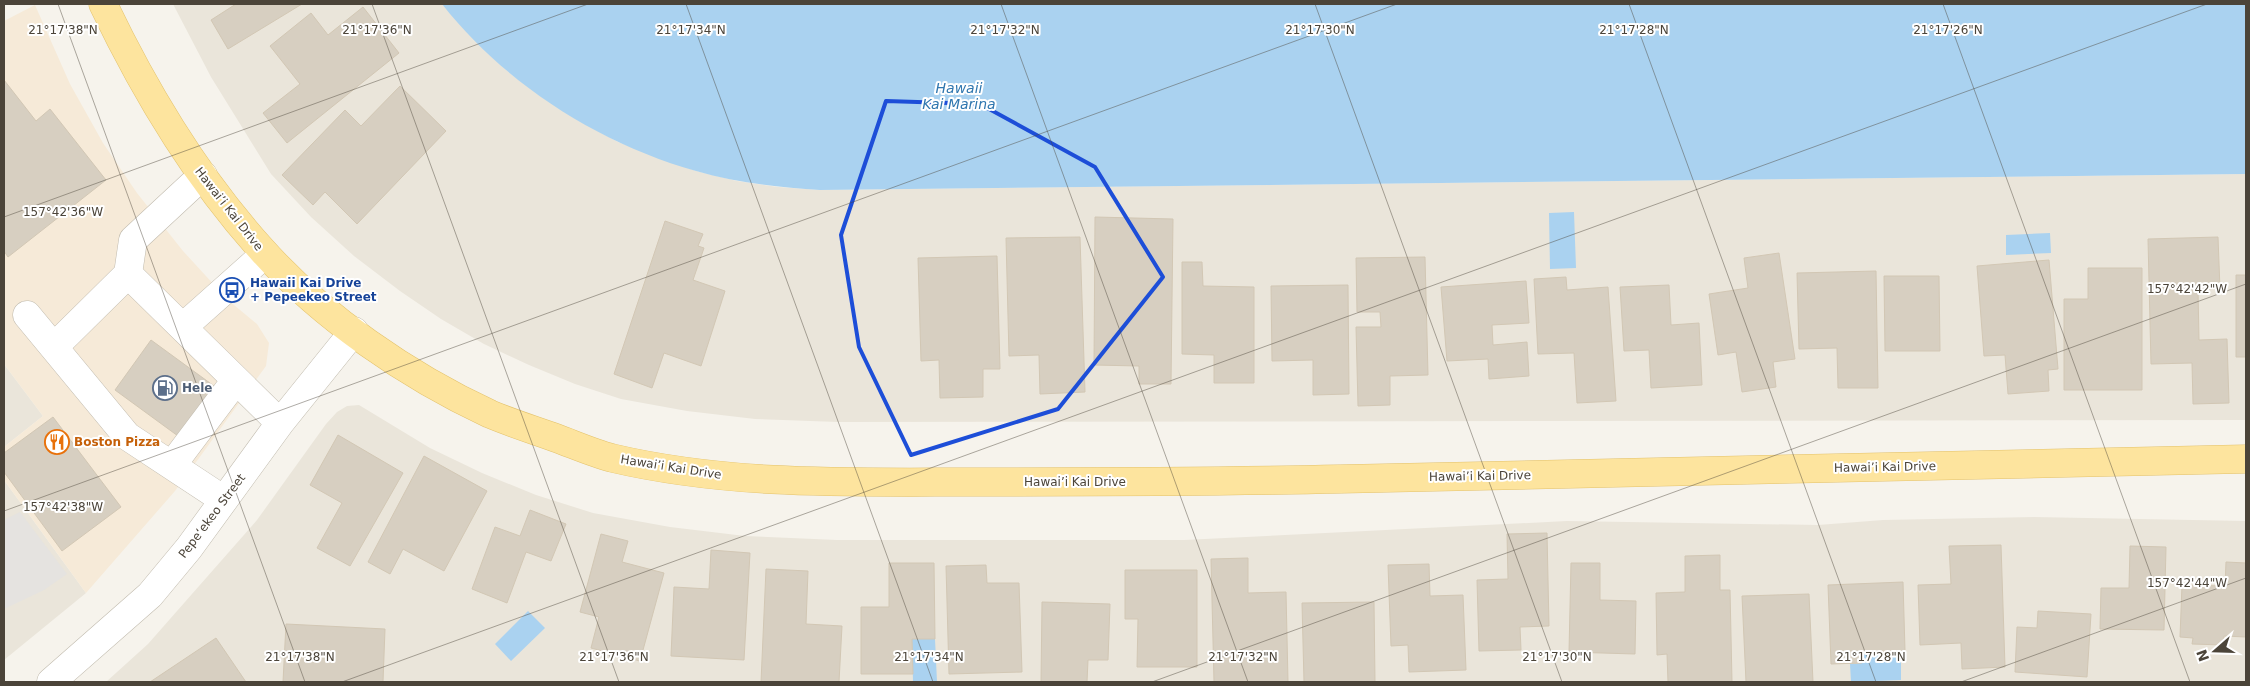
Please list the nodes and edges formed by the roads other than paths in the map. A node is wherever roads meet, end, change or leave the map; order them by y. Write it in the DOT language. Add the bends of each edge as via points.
graph roads {
  1 [pos="103,4"];
  2 [pos="203,175"];
  3 [pos="265,254"];
  4 [pos="128,274"];
  5 [pos="28,315"];
  6 [pos="183,327"];
  7 [pos="354,332"];
  8 [pos="54,347"];
  9 [pos="236,380"];
  10 [pos="280,423"];
  11 [pos="2246,458"];
  12 [pos="172,465"];
  13 [pos="224,500"];
  14 [pos="51,682"];
  1 -- 2 [label="main road, Hawai’i Kai Drive" via="157,108"];
  2 -- 3 [label="main road, Hawai’i Kai Drive"];
  2 -- 4 [label="street" via="133,240"];
  3 -- 6 [label="street"];
  3 -- 7 [label="main road, Hawai’i Kai Drive" via="315,302"];
  4 -- 6 [label="street"];
  4 -- 8 [label="street"];
  5 -- 8 [label="street"];
  6 -- 9 [label="street"];
  7 -- 10 [label="street, Pepeʻekeo Street"];
  7 -- 11 [label="main road, Hawai’i Kai Drive" via="410,370 494,416 607,457 750,479 1194,482"];
  8 -- 12 [label="street" via="128,436"];
  9 -- 10 [label="street"];
  9 -- 12 [label="street"];
  10 -- 13 [label="street, Pepeʻekeo Street"];
  12 -- 13 [label="street"];
  13 -- 14 [label="street, Pepeʻekeo Street" via="150,595"];
}
